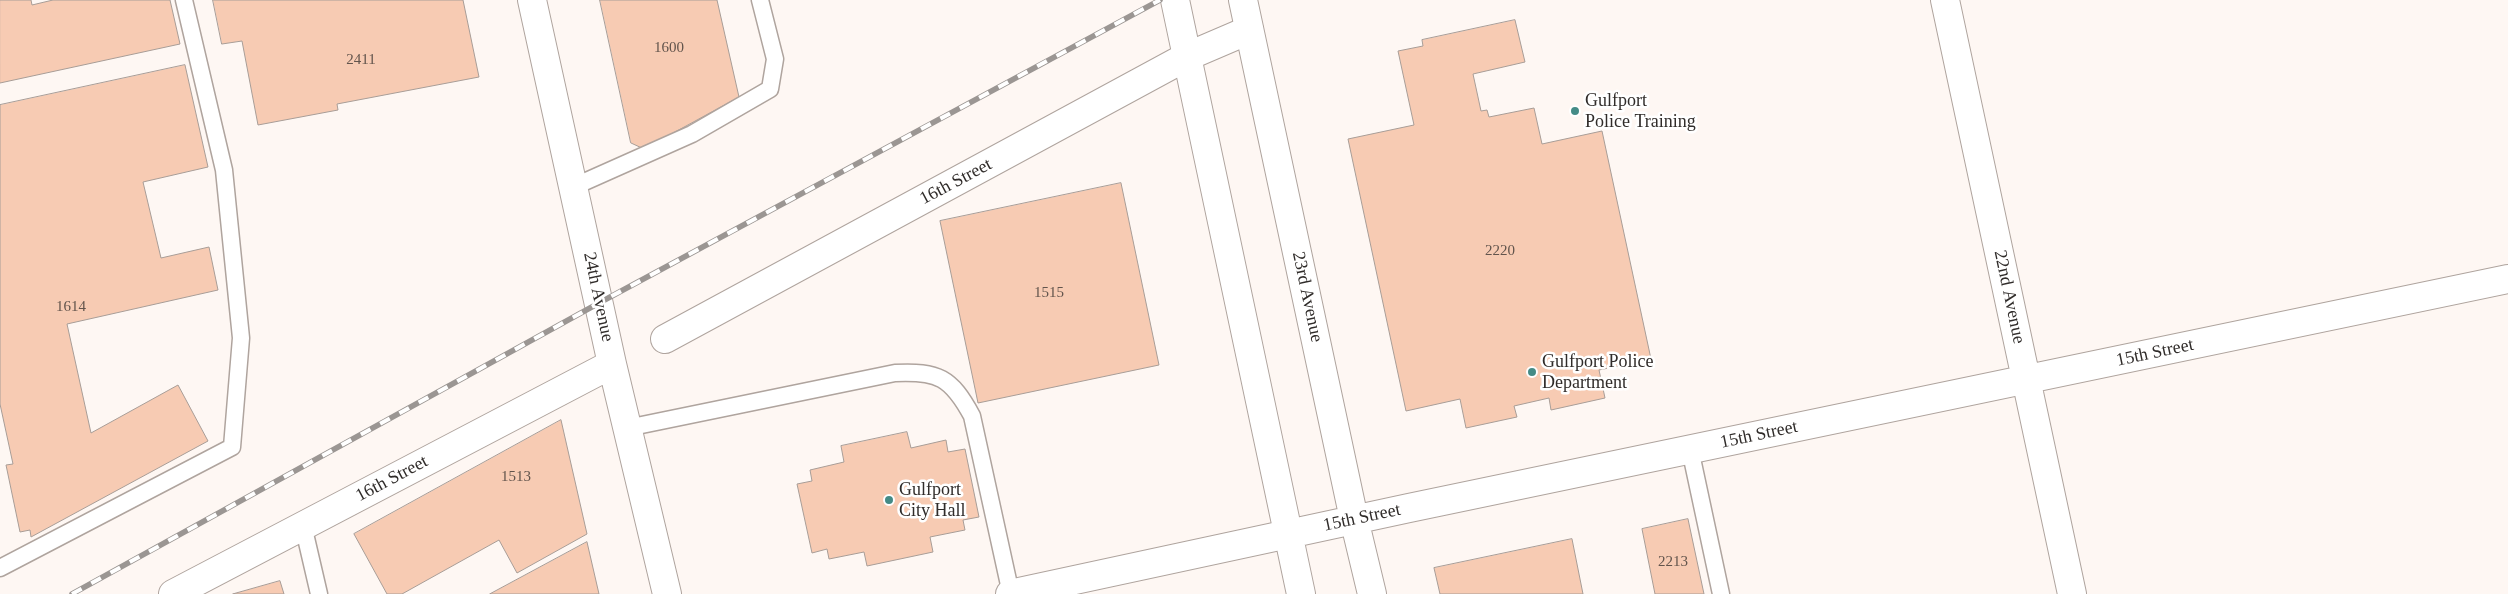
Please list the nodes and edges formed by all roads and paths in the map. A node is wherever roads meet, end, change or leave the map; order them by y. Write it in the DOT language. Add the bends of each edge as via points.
graph roads {
  1 [pos="184,0"];
  2 [pos="760,0"];
  3 [pos="1175,0"];
  4 [pos="1244,0"];
  5 [pos="1945,0"];
  6 [pos="535,2"];
  7 [pos="1250,30"];
  8 [pos="1186,57"];
  9 [pos="574,186"];
  10 [pos="2508,279"];
  11 [pos="665,339"];
  12 [pos="612,364"];
  13 [pos="2026,380"];
  14 [pos="628,428"];
  15 [pos="1690,449"];
  16 [pos="1354,520"];
  17 [pos="303,525"];
  18 [pos="1288,534"];
  19 [pos="0,568"];
  20 [pos="173,594"];
  21 [pos="319,594"];
  22 [pos="667,594"];
  23 [pos="1010,594"];
  24 [pos="1301,594"];
  25 [pos="1372,594"];
  26 [pos="1721,594"];
  27 [pos="2072,594"];
  1 -- 19 [label="lane" via="225,180 241,338 232,447"];
  2 -- 9 [label="lane" via="775,58 770,89 692,134"];
  3 -- 8 [label="street"];
  4 -- 7 [label="street, 23rd Avenue"];
  5 -- 13 [label="street, 22nd Avenue"];
  6 -- 9 [label="street, 24th Avenue"];
  7 -- 8 [label="street, 16th Street"];
  7 -- 16 [label="street, 23rd Avenue"];
  8 -- 11 [label="street, 16th Street"];
  8 -- 18 [label="street"];
  9 -- 12 [label="street, 24th Avenue"];
  10 -- 13 [label="street, 15th Street"];
  12 -- 14 [label="street, 24th Avenue"];
  12 -- 17 [label="street, 16th Street"];
  13 -- 15 [label="street, 15th Street"];
  13 -- 27 [label="street, 22nd Avenue"];
  14 -- 22 [label="street, 24th Avenue"];
  14 -- 23 [label="lane" via="895,373 925,372 948,382 961,396 972,416"];
  15 -- 16 [label="street, 15th Street"];
  15 -- 26 [label="lane"];
  16 -- 18 [label="street, 15th Street"];
  16 -- 25 [label="street, 23rd Avenue"];
  17 -- 20 [label="street, 16th Street"];
  17 -- 21 [label="lane"];
  18 -- 23 [label="street, 15th Street"];
  18 -- 24 [label="street"];
}
